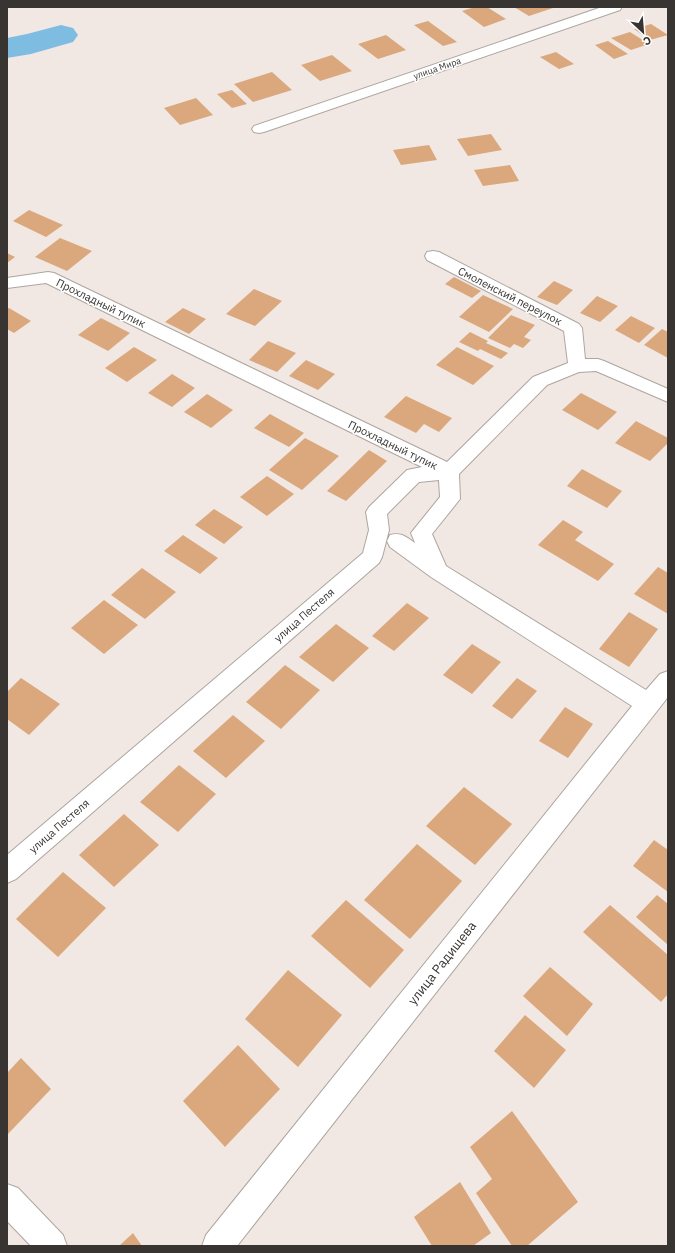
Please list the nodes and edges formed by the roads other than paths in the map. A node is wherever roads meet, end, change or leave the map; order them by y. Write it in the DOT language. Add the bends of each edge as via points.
graph roads {
  1 [pos="615,7"];
  2 [pos="259,129"];
  3 [pos="433,256"];
  4 [pos="7,283"];
  5 [pos="577,366"];
  6 [pos="668,396"];
  7 [pos="449,472"];
  8 [pos="379,530"];
  9 [pos="421,533"];
  10 [pos="397,541"];
  11 [pos="372,557"];
  12 [pos="438,571"];
  13 [pos="668,682"];
  14 [pos="648,704"];
  15 [pos="7,871"];
  16 [pos="7,1199"];
  17 [pos="52,1246"];
  18 [pos="218,1246"];
  1 -- 2 [label="street, улица Мира"];
  3 -- 5 [label="street, Смоленский переулок" via="573,328"];
  4 -- 7 [label="street, Прохладный тупик" via="48,277"];
  5 -- 6 [label="street" via="598,365"];
  5 -- 7 [label="street" via="540,381"];
  7 -- 8 [label="street" via="414,475 376,512"];
  7 -- 9 [label="street, Прохладный тупик" via="450,499"];
  8 -- 10 [label="street"];
  8 -- 11 [label="street"];
  9 -- 10 [label="street, улица Пестеля"];
  9 -- 12 [label="street"];
  10 -- 11 [label="street, улица Пестеля"];
  10 -- 12 [label="street"];
  11 -- 15 [label="street, улица Пестеля"];
  12 -- 14 [label="street"];
  13 -- 14 [label="street, улица Радищева"];
  14 -- 18 [label="street, улица Радищева"];
  16 -- 17 [label="street"];
}
